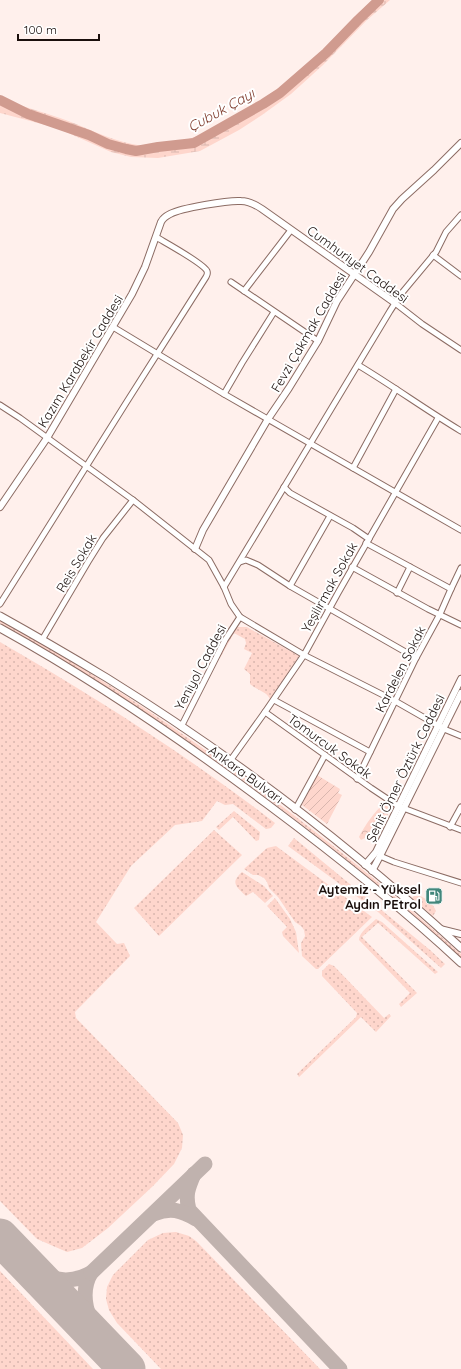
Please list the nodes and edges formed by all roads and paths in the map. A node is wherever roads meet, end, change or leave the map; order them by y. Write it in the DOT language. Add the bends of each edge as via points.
graph roads {
  1 [pos="461,143"];
  2 [pos="241,201"];
  3 [pos="461,215"];
  4 [pos="291,230"];
  5 [pos="156,237"];
  6 [pos="433,255"];
  7 [pos="355,274"];
  8 [pos="461,276"];
  9 [pos="231,282"];
  10 [pos="244,291"];
  11 [pos="395,303"];
  12 [pos="274,312"];
  13 [pos="113,327"];
  14 [pos="318,341"];
  15 [pos="461,350"];
  16 [pos="157,354"];
  17 [pos="358,365"];
  18 [pos="396,389"];
  19 [pos="224,394"];
  20 [pos="0,405"];
  21 [pos="438,418"];
  22 [pos="268,419"];
  23 [pos="461,431"];
  24 [pos="47,438"];
  25 [pos="310,444"];
  26 [pos="86,467"];
  27 [pos="353,468"];
  28 [pos="284,487"];
  29 [pos="395,492"];
  30 [pos="132,500"];
  31 [pos="0,507"];
  32 [pos="330,516"];
  33 [pos="461,530"];
  34 [pos="367,541"];
  35 [pos="195,549"];
  36 [pos="240,562"];
  37 [pos="352,567"];
  38 [pos="410,567"];
  39 [pos="461,568"];
  40 [pos="290,586"];
  41 [pos="224,587"];
  42 [pos="450,588"];
  43 [pos="397,593"];
  44 [pos="0,604"];
  45 [pos="329,609"];
  46 [pos="440,614"];
  47 [pos="0,616"];
  48 [pos="240,617"];
  49 [pos="461,625"];
  50 [pos="0,628"];
  51 [pos="42,640"];
  52 [pos="304,655"];
  53 [pos="416,658"];
  54 [pos="461,679"];
  55 [pos="461,694"];
  56 [pos="274,700"];
  57 [pos="395,701"];
  58 [pos="266,712"];
  59 [pos="181,727"];
  60 [pos="441,727"];
  61 [pos="461,736"];
  62 [pos="370,752"];
  63 [pos="325,755"];
  64 [pos="230,761"];
  65 [pos="357,778"];
  66 [pos="401,807"];
  67 [pos="461,807"];
  68 [pos="296,810"];
  69 [pos="450,827"];
  70 [pos="461,830"];
  71 [pos="380,856"];
  72 [pos="365,866"];
  73 [pos="372,870"];
  74 [pos="461,883"];
  75 [pos="440,929"];
  76 [pos="461,934"];
  77 [pos="461,948"];
  78 [pos="461,963"];
  1 -- 7 [label="street, Fevzi Çakmak Caddesi" via="393,210"];
  2 -- 4 [label="street, Cumhuriyet Caddesi" via="257,206"];
  2 -- 5 [label="street, Kazım Karabekir Caddesi" via="170,213 163,218"];
  3 -- 6 [label="street" via="446,232"];
  4 -- 7 [label="street, Cumhuriyet Caddesi"];
  4 -- 10 [label="street"];
  5 -- 13 [label="street, Kazım Karabekir Caddesi" via="142,275"];
  5 -- 16 [label="street" via="198,263 208,274"];
  6 -- 8 [label="street"];
  6 -- 11 [label="street"];
  7 -- 11 [label="street, Cumhuriyet Caddesi"];
  7 -- 14 [label="street, Fevzi Çakmak Caddesi" via="337,301"];
  9 -- 10 [label="street"];
  10 -- 12 [label="street"];
  11 -- 15 [label="street, Cumhuriyet Caddesi"];
  11 -- 17 [label="street"];
  12 -- 14 [label="street"];
  12 -- 19 [label="street"];
  13 -- 16 [label="street"];
  13 -- 24 [label="street, Kazım Karabekir Caddesi"];
  14 -- 22 [label="street, Fevzi Çakmak Caddesi"];
  16 -- 19 [label="street"];
  16 -- 26 [label="street"];
  17 -- 18 [label="street"];
  17 -- 25 [label="street"];
  18 -- 21 [label="street"];
  18 -- 27 [label="street"];
  19 -- 22 [label="street"];
  20 -- 24 [label="street"];
  21 -- 23 [label="street"];
  21 -- 29 [label="street, Yeşilırmak Sokak"];
  22 -- 25 [label="street"];
  22 -- 35 [label="street, Fevzi Çakmak Caddesi" via="203,530"];
  24 -- 26 [label="street"];
  24 -- 31 [label="street, Kazım Karabekir Caddesi"];
  25 -- 27 [label="street"];
  25 -- 28 [label="street"];
  26 -- 30 [label="street"];
  26 -- 44 [label="street"];
  27 -- 29 [label="street"];
  28 -- 32 [label="street"];
  28 -- 36 [label="street"];
  29 -- 33 [label="street"];
  29 -- 34 [label="street, Yeşilırmak Sokak"];
  30 -- 35 [label="street"];
  30 -- 51 [label="street, Reis Sokak" via="103,538"];
  32 -- 34 [label="street"];
  32 -- 40 [label="street"];
  34 -- 37 [label="street, Yeşilırmak Sokak"];
  34 -- 38 [label="street"];
  35 -- 41 [label="street" via="210,560"];
  36 -- 40 [label="street" via="246,560 258,565"];
  36 -- 41 [label="street"];
  37 -- 43 [label="street"];
  37 -- 45 [label="street, Yeşilırmak Sokak"];
  38 -- 42 [label="street"];
  38 -- 43 [label="street"];
  39 -- 42 [label="street, Kardelen Sokak"];
  40 -- 45 [label="street"];
  41 -- 48 [label="street"];
  42 -- 46 [label="street, Kardelen Sokak"];
  43 -- 46 [label="street"];
  45 -- 52 [label="street, Yeşilırmak Sokak"];
  45 -- 53 [label="street"];
  46 -- 49 [label="street"];
  46 -- 53 [label="street, Kardelen Sokak"];
  47 -- 51 [label="main road, Ankara Bulvarı"];
  48 -- 52 [label="street"];
  48 -- 59 [label="street, Yeniyol Caddesi" via="218,653"];
  50 -- 78 [label="main road, Ankara Bulvarı" via="112,695 217,766 337,857"];
  51 -- 59 [label="main road, Ankara Bulvarı"];
  52 -- 56 [label="street, Yeşilırmak Sokak"];
  52 -- 57 [label="street"];
  53 -- 57 [label="street, Kardelen Sokak"];
  54 -- 60 [label="street, Şehit Ömer Öztürk Caddesi"];
  55 -- 60 [label="street, Şehit Ömer Öztürk Caddesi"];
  56 -- 58 [label="street, Yeşilırmak Sokak"];
  56 -- 62 [label="street"];
  57 -- 60 [label="street"];
  57 -- 62 [label="street, Kardelen Sokak"];
  58 -- 63 [label="street, Tomurcuk Sokak"];
  58 -- 64 [label="street, Yeşilırmak Sokak"];
  59 -- 64 [label="main road, Ankara Bulvarı"];
  60 -- 61 [label="street"];
  60 -- 66 [label="street, Şehit Ömer Öztürk Caddesi"];
  62 -- 65 [label="street, Kardelen Sokak"];
  63 -- 65 [label="street, Tomurcuk Sokak"];
  63 -- 68 [label="street"];
  64 -- 68 [label="main road, Ankara Bulvarı"];
  65 -- 66 [label="street, Tomurcuk Sokak"];
  66 -- 69 [label="street, Tomurcuk Sokak"];
  66 -- 71 [label="street, Şehit Ömer Öztürk Caddesi"];
  66 -- 72 [label="street, Şehit Ömer Öztürk Caddesi" via="376,852"];
  67 -- 69 [label="street"];
  68 -- 72 [label="main road, Ankara Bulvarı"];
  69 -- 70 [label="street, Tomurcuk Sokak"];
  71 -- 73 [label="street, Şehit Ömer Öztürk Caddesi"];
  71 -- 74 [label="street"];
  72 -- 73 [label="main road, Ankara Bulvarı"];
  73 -- 75 [label="main road, Ankara Bulvarı"];
  75 -- 76 [label="street"];
  75 -- 77 [label="main road, Ankara Bulvarı"];
}
